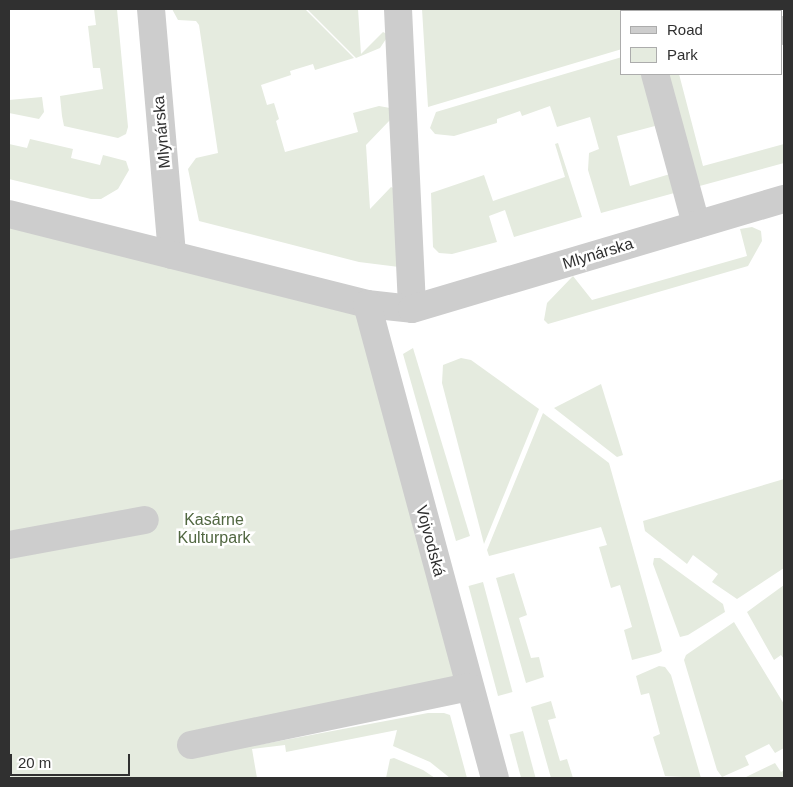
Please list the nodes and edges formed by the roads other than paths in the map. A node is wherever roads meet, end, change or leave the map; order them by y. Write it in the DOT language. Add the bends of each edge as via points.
graph roads {
  1 [pos="151,9"];
  2 [pos="398,9"];
  3 [pos="655,75"];
  4 [pos="784,200"];
  5 [pos="9,214"];
  6 [pos="696,224"];
  7 [pos="172,255"];
  8 [pos="367,304"];
  9 [pos="412,309"];
  10 [pos="145,520"];
  11 [pos="9,545"];
  12 [pos="469,687"];
  13 [pos="191,745"];
  14 [pos="495,778"];
  1 -- 7 [label="street, Mlynárska"];
  2 -- 9 [label="street"];
  3 -- 6 [label="street"];
  4 -- 6 [label="street, Mlynárska"];
  5 -- 7 [label="street, Mlynárska"];
  6 -- 9 [label="street, Mlynárska"];
  7 -- 8 [label="street, Mlynárska"];
  8 -- 9 [label="street, Mlynárska"];
  8 -- 12 [label="street, Vojvodská"];
  10 -- 11 [label="street"];
  12 -- 13 [label="street"];
  12 -- 14 [label="street, Vojvodská"];
}
